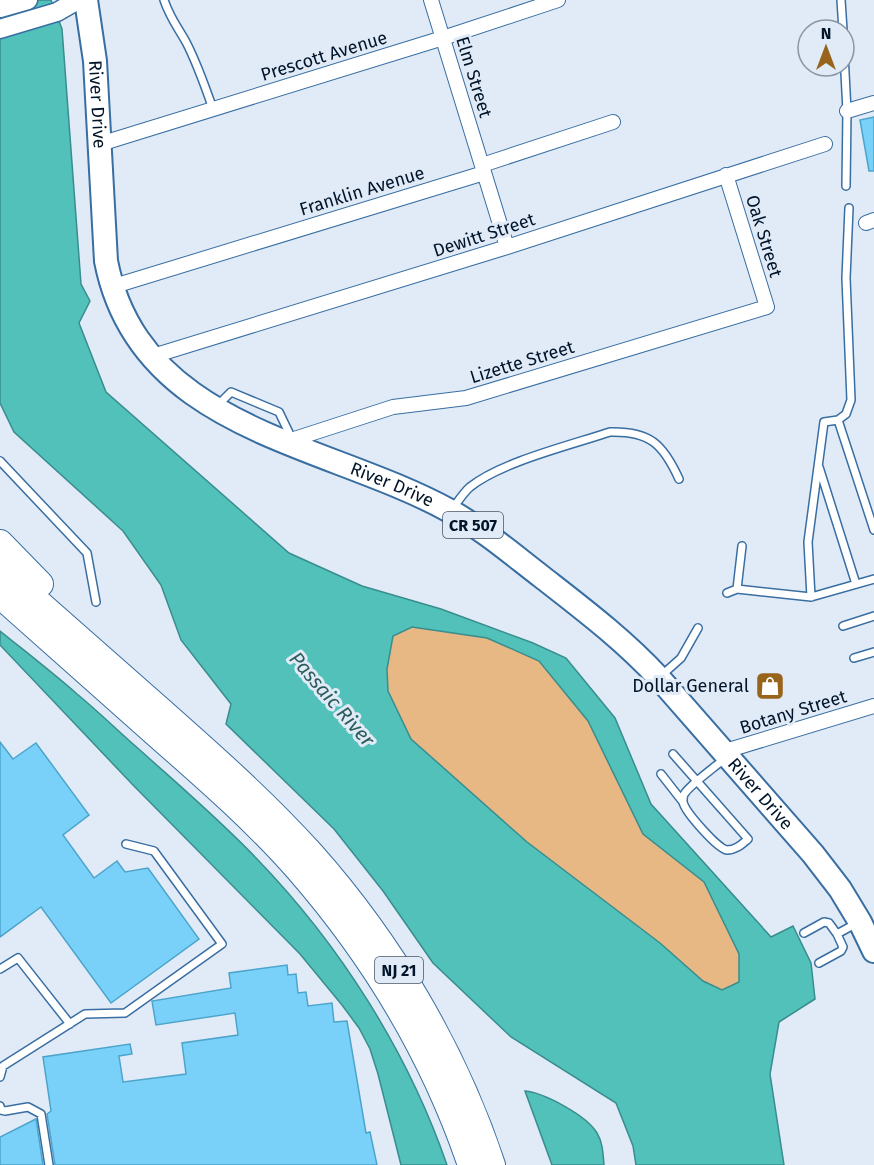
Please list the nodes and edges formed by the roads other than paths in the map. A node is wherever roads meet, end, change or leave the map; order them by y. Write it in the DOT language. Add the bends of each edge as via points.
graph roads {
  1 [pos="28,0"];
  2 [pos="78,0"];
  3 [pos="86,0"];
  4 [pos="164,0"];
  5 [pos="431,0"];
  6 [pos="558,0"];
  7 [pos="841,0"];
  8 [pos="0,8"];
  9 [pos="842,18"];
  10 [pos="0,29"];
  11 [pos="443,38"];
  12 [pos="845,78"];
  13 [pos="874,103"];
  14 [pos="213,109"];
  15 [pos="847,111"];
  16 [pos="613,122"];
  17 [pos="100,144"];
  18 [pos="825,144"];
  19 [pos="483,169"];
  20 [pos="726,175"];
  21 [pos="846,186"];
  22 [pos="849,208"];
  23 [pos="507,247"];
  24 [pos="111,287"];
  25 [pos="767,307"];
  26 [pos="153,357"];
  27 [pos="838,420"];
  28 [pos="289,440"];
  29 [pos="0,461"];
  30 [pos="818,464"];
  31 [pos="679,479"];
  32 [pos="451,511"];
  33 [pos="874,530"];
  34 [pos="0,543"];
  35 [pos="742,546"];
  36 [pos="0,569"];
  37 [pos="874,579"];
  38 [pos="856,584"];
  39 [pos="737,589"];
  40 [pos="727,592"];
  41 [pos="0,595"];
  42 [pos="812,597"];
  43 [pos="96,602"];
  44 [pos="0,613"];
  45 [pos="874,616"];
  46 [pos="843,626"];
  47 [pos="698,628"];
  48 [pos="874,652"];
  49 [pos="854,658"];
  50 [pos="659,678"];
  51 [pos="874,706"];
  52 [pos="673,754"];
  53 [pos="725,754"];
  54 [pos="661,774"];
  55 [pos="698,781"];
  56 [pos="683,802"];
  57 [pos="255,810"];
  58 [pos="126,844"];
  59 [pos="860,922"];
  60 [pos="804,933"];
  61 [pos="837,934"];
  62 [pos="874,951"];
  63 [pos="819,963"];
  64 [pos="0,969"];
  65 [pos="70,1024"];
  66 [pos="1,1065"];
  67 [pos="0,1077"];
  68 [pos="0,1106"];
  69 [pos="49,1165"];
  70 [pos="471,1165"];
  71 [pos="492,1165"];
  1 -- 8 [label="street"];
  2 -- 10 [label="street" via="57,12"];
  3 -- 17 [label="main road, River Drive / CR 507" via="93,39"];
  4 -- 14 [label="lane" via="196,63"];
  5 -- 11 [label="street, Elm Street"];
  6 -- 11 [label="street, Prescott Avenue"];
  7 -- 9 [label="lane"];
  11 -- 14 [label="street, Prescott Avenue"];
  11 -- 19 [label="street, Elm Street"];
  12 -- 15 [label="lane"];
  13 -- 15 [label="street"];
  14 -- 17 [label="street, Prescott Avenue"];
  15 -- 21 [label="lane"];
  16 -- 19 [label="street, Franklin Avenue"];
  17 -- 24 [label="main road, River Drive / CR 507"];
  18 -- 20 [label="street, Dewitt Street"];
  19 -- 23 [label="street, Elm Street"];
  19 -- 24 [label="street, Franklin Avenue"];
  20 -- 23 [label="street, Dewitt Street"];
  20 -- 25 [label="street, Oak Street"];
  22 -- 27 [label="lane" via="846,278 851,400 846,414"];
  23 -- 26 [label="street, Dewitt Street"];
  24 -- 26 [label="main road, River Drive / CR 507" via="121,310"];
  25 -- 28 [label="street, Lizette Street" via="466,398 393,407"];
  26 -- 28 [label="main road, River Drive / CR 507" via="214,409 250,428"];
  27 -- 30 [label="lane" via="824,422"];
  27 -- 33 [label="lane"];
  28 -- 32 [label="main road, River Drive / CR 507"];
  29 -- 43 [label="lane" via="87,553"];
  30 -- 38 [label="lane"];
  30 -- 42 [label="lane" via="808,542"];
  31 -- 32 [label="lane" via="670,458 657,443 626,432 610,432 492,473 468,489"];
  32 -- 50 [label="main road, River Drive / CR 507" via="591,615"];
  34 -- 57 [label="highway" via="98,641 200,733"];
  35 -- 39 [label="lane"];
  36 -- 57 [label="highway, NJ 21"];
  37 -- 38 [label="lane"];
  38 -- 42 [label="lane"];
  39 -- 40 [label="lane"];
  39 -- 42 [label="lane"];
  41 -- 57 [label="highway, NJ 21" via="194,767"];
  44 -- 57 [label="highway" via="172,759"];
  45 -- 46 [label="lane"];
  47 -- 50 [label="lane" via="681,658"];
  48 -- 49 [label="lane"];
  50 -- 53 [label="main road, River Drive / CR 507"];
  51 -- 53 [label="street, Botany Street"];
  52 -- 55 [label="lane"];
  53 -- 55 [label="lane"];
  53 -- 59 [label="main road, River Drive / CR 507" via="813,854"];
  54 -- 56 [label="lane"];
  55 -- 56 [label="lane" via="684,793"];
  55 -- 56 [label="lane" via="748,839 736,848 720,847"];
  57 -- 70 [label="highway, NJ 21" via="379,976 427,1061"];
  57 -- 71 [label="highway, NJ 21" via="334,882 395,965 445,1052"];
  58 -- 65 [label="lane" via="154,851 222,944 125,1013 85,1014"];
  59 -- 61 [label="lane"];
  59 -- 62 [label="main road, River Drive / CR 507"];
  60 -- 61 [label="lane" via="824,922"];
  61 -- 63 [label="lane" via="842,951"];
  64 -- 65 [label="lane" via="18,958"];
  65 -- 66 [label="lane"];
  66 -- 67 [label="lane"];
  68 -- 69 [label="lane" via="5,1111 27,1107 41,1114"];
}
